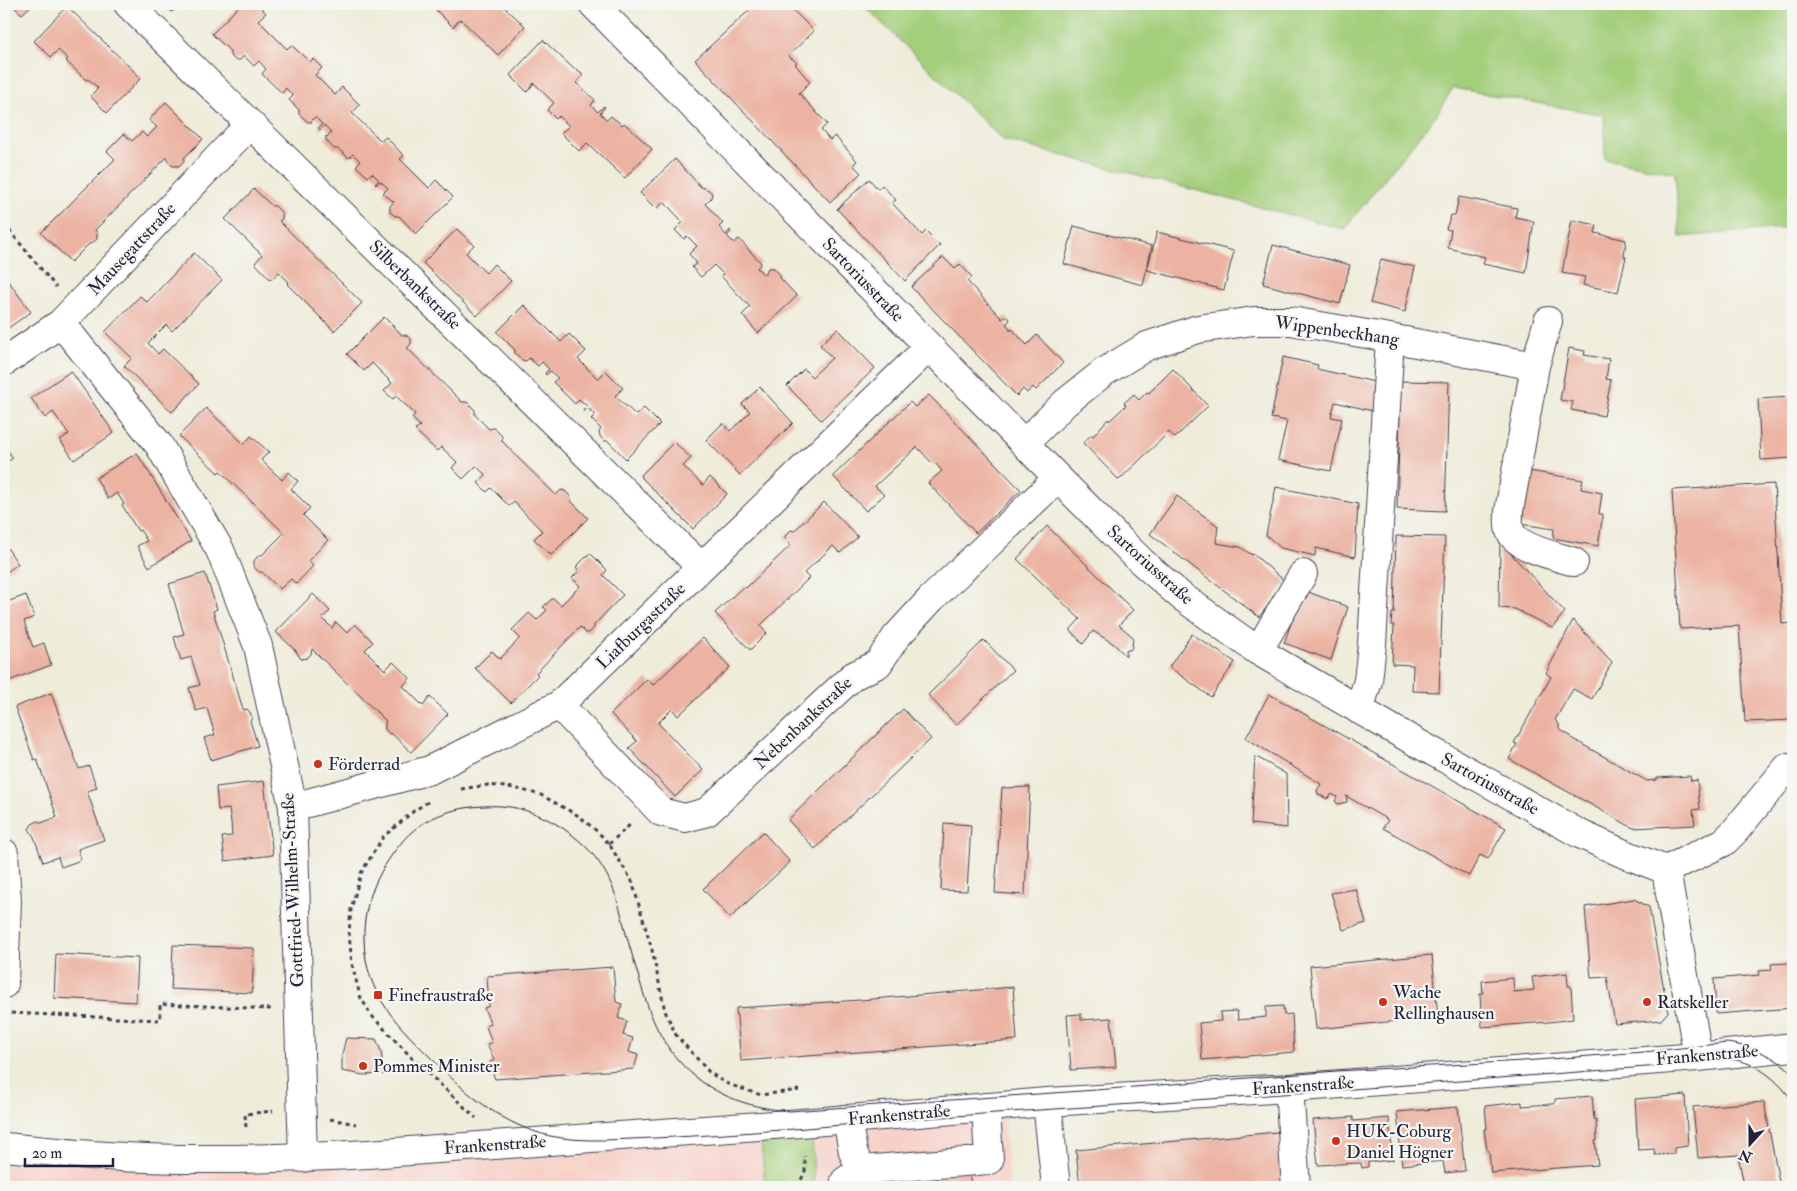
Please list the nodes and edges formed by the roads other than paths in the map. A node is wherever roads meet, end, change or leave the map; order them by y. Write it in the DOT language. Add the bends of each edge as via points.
graph roads {
  1 [pos="128,4"];
  2 [pos="593,4"];
  3 [pos="250,124"];
  4 [pos="67,316"];
  5 [pos="1548,321"];
  6 [pos="1390,338"];
  7 [pos="928,347"];
  8 [pos="4,362"];
  9 [pos="1535,366"];
  10 [pos="1025,443"];
  11 [pos="1058,478"];
  12 [pos="1574,562"];
  13 [pos="701,567"];
  14 [pos="1303,574"];
  15 [pos="1258,651"];
  16 [pos="559,705"];
  17 [pos="1359,710"];
  18 [pos="1787,768"];
  19 [pos="293,807"];
  20 [pos="4,853"];
  21 [pos="1666,870"];
  22 [pos="4,984"];
  23 [pos="1793,1047"];
  24 [pos="1698,1057"];
  25 [pos="1289,1088"];
  26 [pos="1047,1102"];
  27 [pos="986,1107"];
  28 [pos="845,1119"];
  29 [pos="4,1147"];
  30 [pos="303,1158"];
  31 [pos="853,1179"];
  32 [pos="1056,1187"];
  33 [pos="1296,1187"];
  1 -- 3 [label="street, Silberbankstraße"];
  2 -- 7 [label="street, Sartoriusstraße"];
  3 -- 4 [label="street, Mausegattstraße"];
  3 -- 13 [label="street, Silberbankstraße"];
  4 -- 8 [label="street, Mausegattstraße"];
  4 -- 19 [label="street, Gottfried-Wilhelm-Straße" via="159,445 220,550 258,646"];
  5 -- 9 [label="street"];
  6 -- 9 [label="street, Wippenbeckhang"];
  6 -- 10 [label="street, Wippenbeckhang" via="1291,321 1254,321 1198,330 1147,346 1104,372 1065,402"];
  6 -- 17 [label="street" via="1372,644 1368,681"];
  7 -- 10 [label="street, Sartoriusstraße"];
  7 -- 13 [label="street, Liafburgastraße"];
  9 -- 12 [label="street" via="1509,511 1509,530 1515,539 1531,548"];
  10 -- 11 [label="street, Sartoriusstraße"];
  11 -- 15 [label="street, Sartoriusstraße" via="1181,596"];
  11 -- 16 [label="street, Nebenbankstraße" via="931,599 896,637 878,664 853,676 707,812 685,818 660,812"];
  13 -- 16 [label="street, Liafburgastraße"];
  14 -- 15 [label="street"];
  15 -- 17 [label="street, Sartoriusstraße"];
  16 -- 19 [label="street, Liafburgastraße" via="430,770"];
  17 -- 21 [label="street, Sartoriusstraße" via="1580,834"];
  18 -- 21 [label="street" via="1724,842"];
  19 -- 30 [label="street, Gottfried-Wilhelm-Straße"];
  20 -- 22 [label="street" via="7,901"];
  21 -- 24 [label="street"];
  23 -- 24 [label="street, Frankenstraße"];
  24 -- 25 [label="street, Frankenstraße"];
  25 -- 26 [label="street, Frankenstraße"];
  25 -- 33 [label="street"];
  26 -- 27 [label="street, Frankenstraße"];
  26 -- 32 [label="street"];
  27 -- 28 [label="street, Frankenstraße"];
  27 -- 31 [label="street" via="989,1160"];
  28 -- 30 [label="street, Frankenstraße"];
  28 -- 31 [label="street" via="852,1152"];
  29 -- 30 [label="street, Frankenstraße" via="107,1156"];
}
